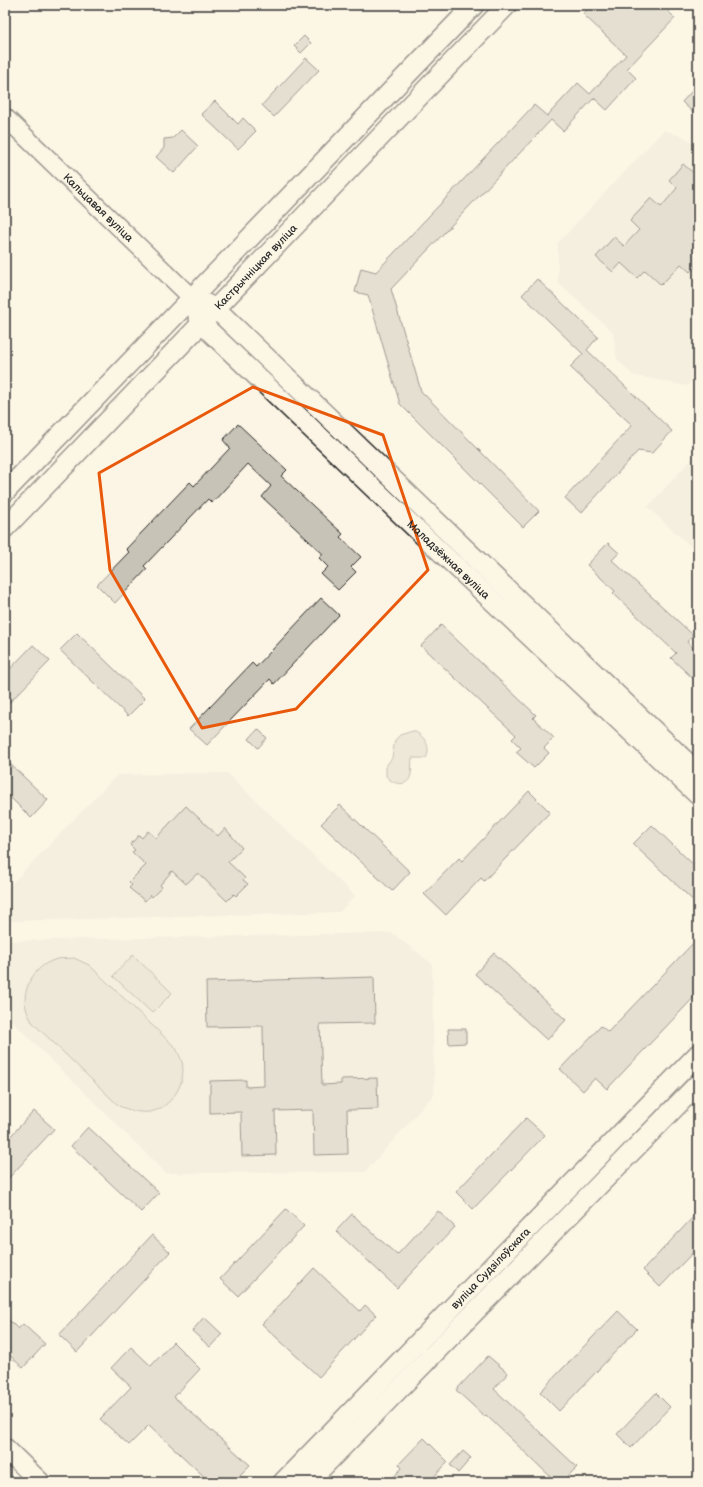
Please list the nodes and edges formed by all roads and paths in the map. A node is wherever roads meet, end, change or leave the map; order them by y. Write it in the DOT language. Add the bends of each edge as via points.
graph roads {
  1 [pos="474,5"];
  2 [pos="507,5"];
  3 [pos="5,116"];
  4 [pos="192,298"];
  5 [pos="215,308"];
  6 [pos="201,323"];
  7 [pos="5,492"];
  8 [pos="5,528"];
  9 [pos="698,773"];
  10 [pos="698,795"];
  11 [pos="698,1054"];
  12 [pos="698,1084"];
  13 [pos="5,1448"];
  14 [pos="5,1476"];
  15 [pos="11,1482"];
  16 [pos="40,1482"];
  17 [pos="283,1482"];
  18 [pos="308,1482"];
  1 -- 4 [label="main road"];
  2 -- 5 [label="main road, Кастрычніцкая вуліца"];
  3 -- 4 [label="street, Кальцавая вуліца"];
  4 -- 5 [label="main road"];
  4 -- 6 [label="main road"];
  4 -- 7 [label="main road"];
  5 -- 6 [label="main road, Кастрычніцкая вуліца"];
  5 -- 9 [label="main road, Маладзёжная вуліца"];
  6 -- 8 [label="main road, Кастрычніцкая вуліца"];
  6 -- 10 [label="main road, Маладзёжная вуліца"];
  11 -- 17 [label="main road, вуліца Судзілоўскага"];
  12 -- 18 [label="main road, вуліца Судзілоўскага"];
  13 -- 16 [label="main road"];
  14 -- 15 [label="main road"];
}
